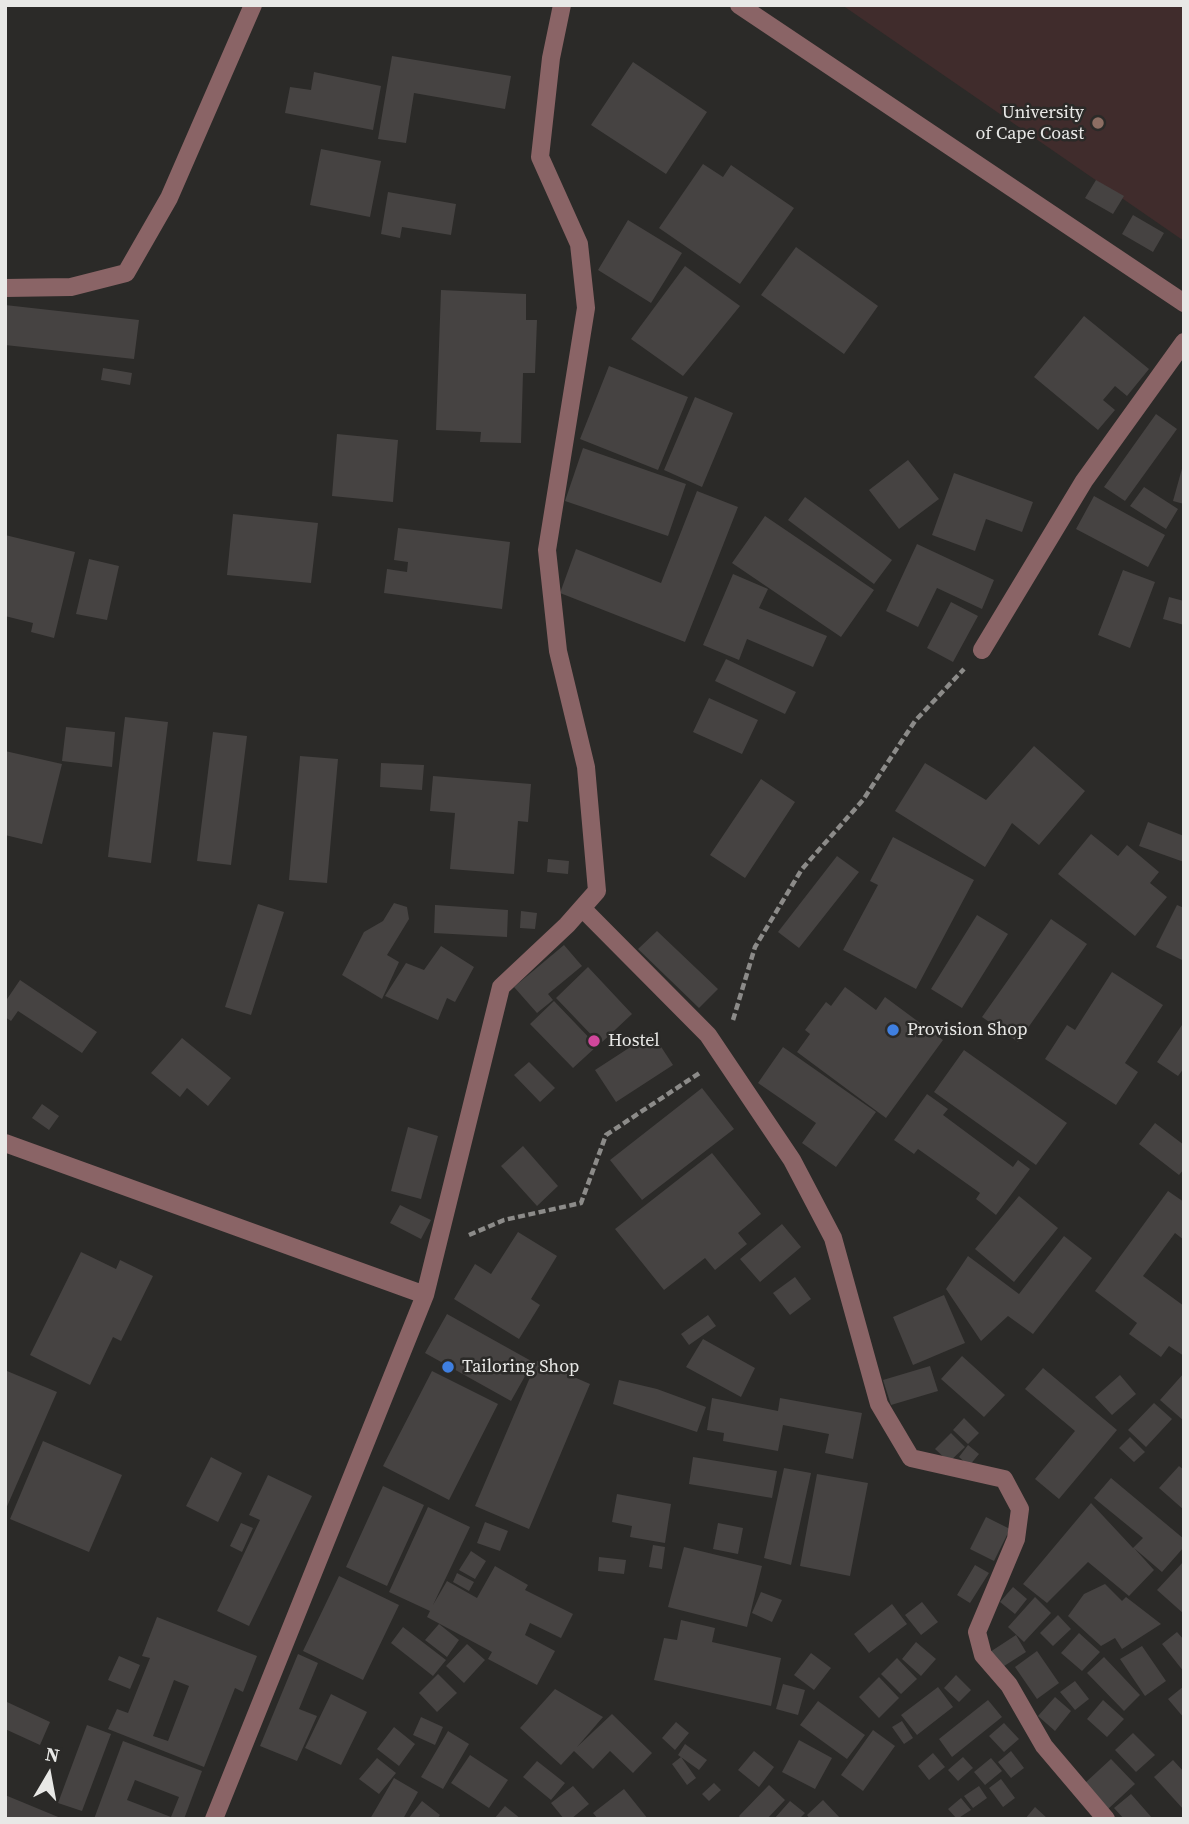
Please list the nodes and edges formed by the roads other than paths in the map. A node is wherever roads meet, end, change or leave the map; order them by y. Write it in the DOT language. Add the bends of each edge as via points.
graph roads {
  1 [pos="253,5"];
  2 [pos="562,5"];
  3 [pos="739,5"];
  4 [pos="5,288"];
  5 [pos="1184,303"];
  6 [pos="1184,342"];
  7 [pos="982,650"];
  8 [pos="582,908"];
  9 [pos="5,1143"];
  10 [pos="425,1295"];
  11 [pos="214,1819"];
  12 [pos="1106,1819"];
  1 -- 4 [label="street" via="169,198 126,273 71,287"];
  2 -- 8 [label="street" via="540,157 579,244 586,308 547,550 558,651 586,767 597,891"];
  3 -- 5 [label="street"];
  6 -- 7 [label="street" via="1084,481"];
  8 -- 10 [label="street" via="501,987"];
  8 -- 12 [label="street" via="708,1035 792,1160 833,1238 879,1404 911,1458 1004,1479 1020,1509 1016,1539 977,1632 983,1655 1009,1685 1044,1746"];
  9 -- 10 [label="street"];
  10 -- 11 [label="street"];
}
